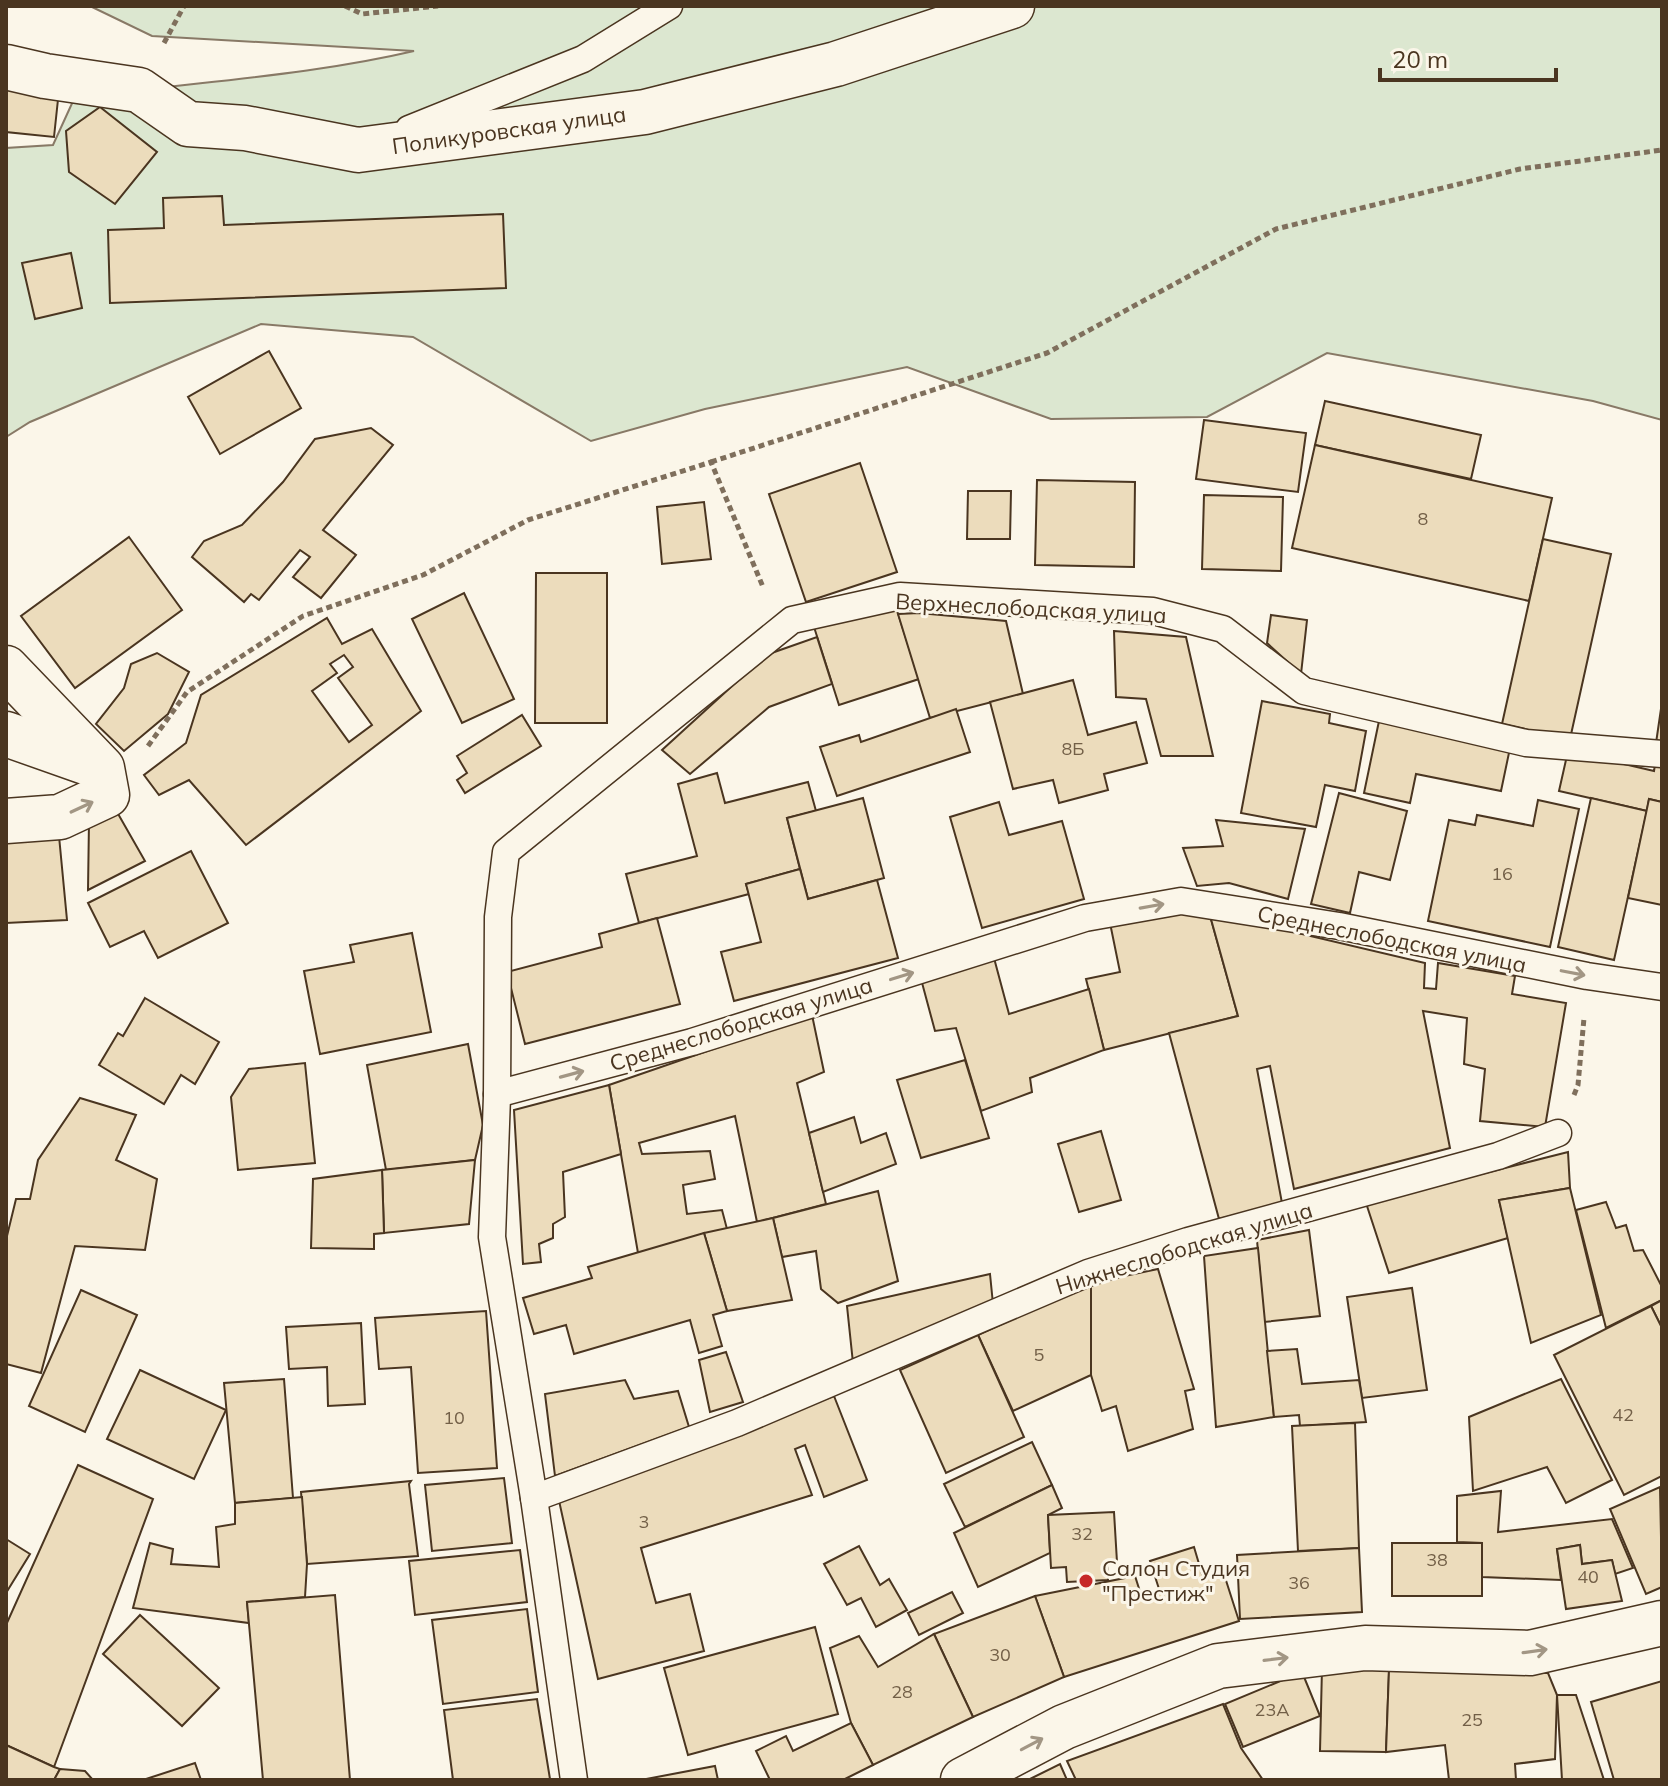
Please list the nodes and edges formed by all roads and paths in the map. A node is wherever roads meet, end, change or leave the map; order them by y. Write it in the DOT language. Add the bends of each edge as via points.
graph roads {
  1 [pos="345,6"];
  2 [pos="438,6"];
  3 [pos="669,6"];
  4 [pos="1012,6"];
  5 [pos="6,67"];
  6 [pos="358,150"];
  7 [pos="1662,150"];
  8 [pos="711,462"];
  9 [pos="781,628"];
  10 [pos="6,668"];
  11 [pos="6,734"];
  12 [pos="1662,754"];
  13 [pos="102,768"];
  14 [pos="6,821"];
  15 [pos="1587,976"];
  16 [pos="1662,987"];
  17 [pos="497,1094"];
  18 [pos="1558,1133"];
  19 [pos="534,1498"];
  20 [pos="1662,1623"];
  21 [pos="574,1780"];
  22 [pos="963,1780"];
  1 -- 2 [label="path" via="362,14"];
  3 -- 6 [label="lane" via="583,59"];
  4 -- 6 [label="street, Поликуровская улица" via="836,64 645,112"];
  5 -- 6 [label="street, Поликуровская улица" via="139,90 188,124 245,128"];
  7 -- 8 [label="path" via="1520,169 1276,229 1047,353"];
  8 -- 9 [label="path"];
  8 -- 13 [label="path" via="528,520 423,575 303,616 187,692 143,754"];
  9 -- 12 [label="lane, Верхнеслободская улица" via="792,620 900,596 1153,611 1223,629 1304,691 1526,743"];
  9 -- 17 [label="lane, Верхнеслободская улица" via="506,852 498,917"];
  10 -- 13 [label="street"];
  11 -- 13 [label="street"];
  14 -- 13 [label="street, one-way" via="60,817 107,795"];
  15 -- 16 [label="lane, Среднеслободская улица"];
  17 -- 15 [label="lane, Среднеслободская улица, one-way" via="692,1042 1085,918 1181,901 1339,926"];
  15 -- 18 [label="path" via="1578,1085"];
  17 -- 19 [label="lane" via="492,1237"];
  18 -- 19 [label="lane, Нижнеслободская улица" via="1498,1156 1088,1273 737,1423"];
  19 -- 21 [label="lane"];
  22 -- 20 [label="street, one-way" via="1064,1727 1218,1666 1365,1648 1530,1653"];
}
